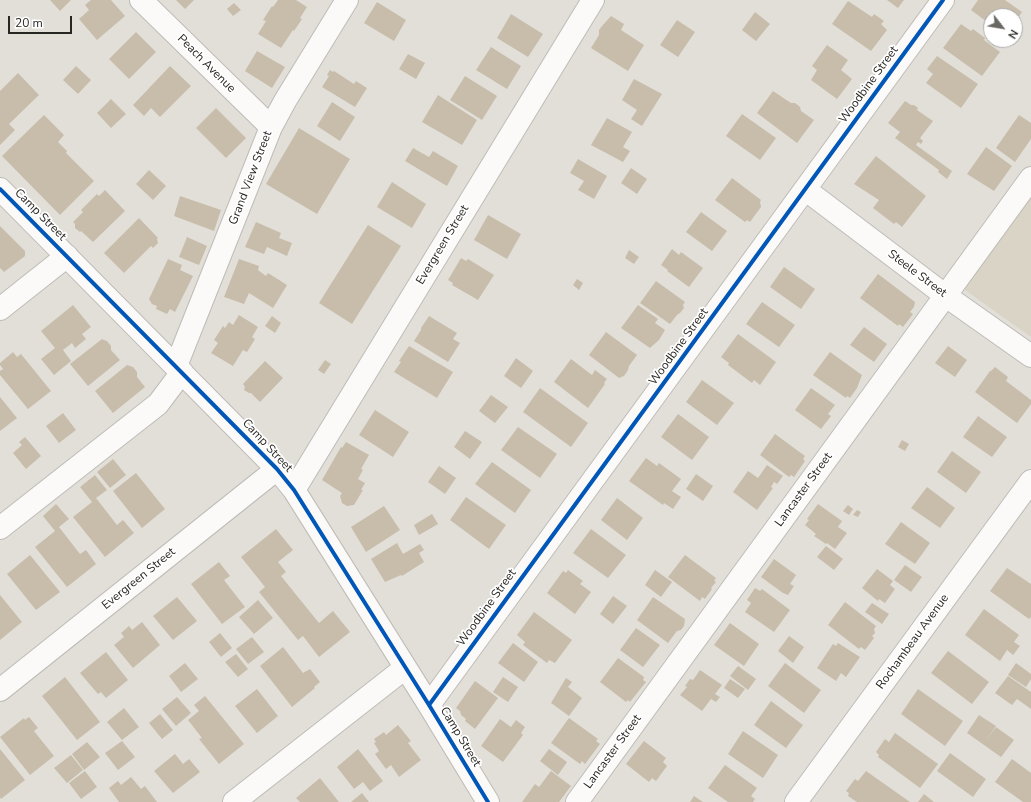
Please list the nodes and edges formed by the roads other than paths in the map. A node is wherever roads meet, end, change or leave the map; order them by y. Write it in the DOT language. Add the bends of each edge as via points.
graph roads {
  1 [pos="141,0"];
  2 [pos="348,0"];
  3 [pos="592,0"];
  4 [pos="943,0"];
  5 [pos="271,127"];
  6 [pos="1031,178"];
  7 [pos="0,189"];
  8 [pos="806,190"];
  9 [pos="67,256"];
  10 [pos="946,296"];
  11 [pos="0,310"];
  12 [pos="1031,356"];
  13 [pos="179,369"];
  14 [pos="277,469"];
  15 [pos="1031,481"];
  16 [pos="294,490"];
  17 [pos="0,528"];
  18 [pos="404,668"];
  19 [pos="0,690"];
  20 [pos="429,705"];
  21 [pos="234,802"];
  22 [pos="488,802"];
  23 [pos="577,802"];
  24 [pos="796,802"];
  1 -- 5 [label="street, Peach Avenue"];
  2 -- 5 [label="street, Grand View Street"];
  3 -- 16 [label="street, Evergreen Street"];
  4 -- 8 [label="street, Woodbine Street"];
  5 -- 13 [label="street, Grand View Street"];
  6 -- 10 [label="street, Lancaster Street"];
  7 -- 9 [label="street, Camp Street"];
  8 -- 10 [label="street, Steele Street"];
  8 -- 20 [label="street, Woodbine Street"];
  9 -- 11 [label="street"];
  9 -- 13 [label="street, Camp Street"];
  10 -- 12 [label="street, Steele Street"];
  10 -- 23 [label="street, Lancaster Street"];
  13 -- 14 [label="street, Camp Street"];
  13 -- 17 [label="street, Grand View Street" via="158,404"];
  14 -- 16 [label="street, Camp Street"];
  14 -- 19 [label="street, Evergreen Street"];
  15 -- 24 [label="street, Rochambeau Avenue"];
  16 -- 18 [label="street, Camp Street"];
  18 -- 20 [label="street, Camp Street"];
  18 -- 21 [label="street"];
  20 -- 22 [label="street, Camp Street"];
}
